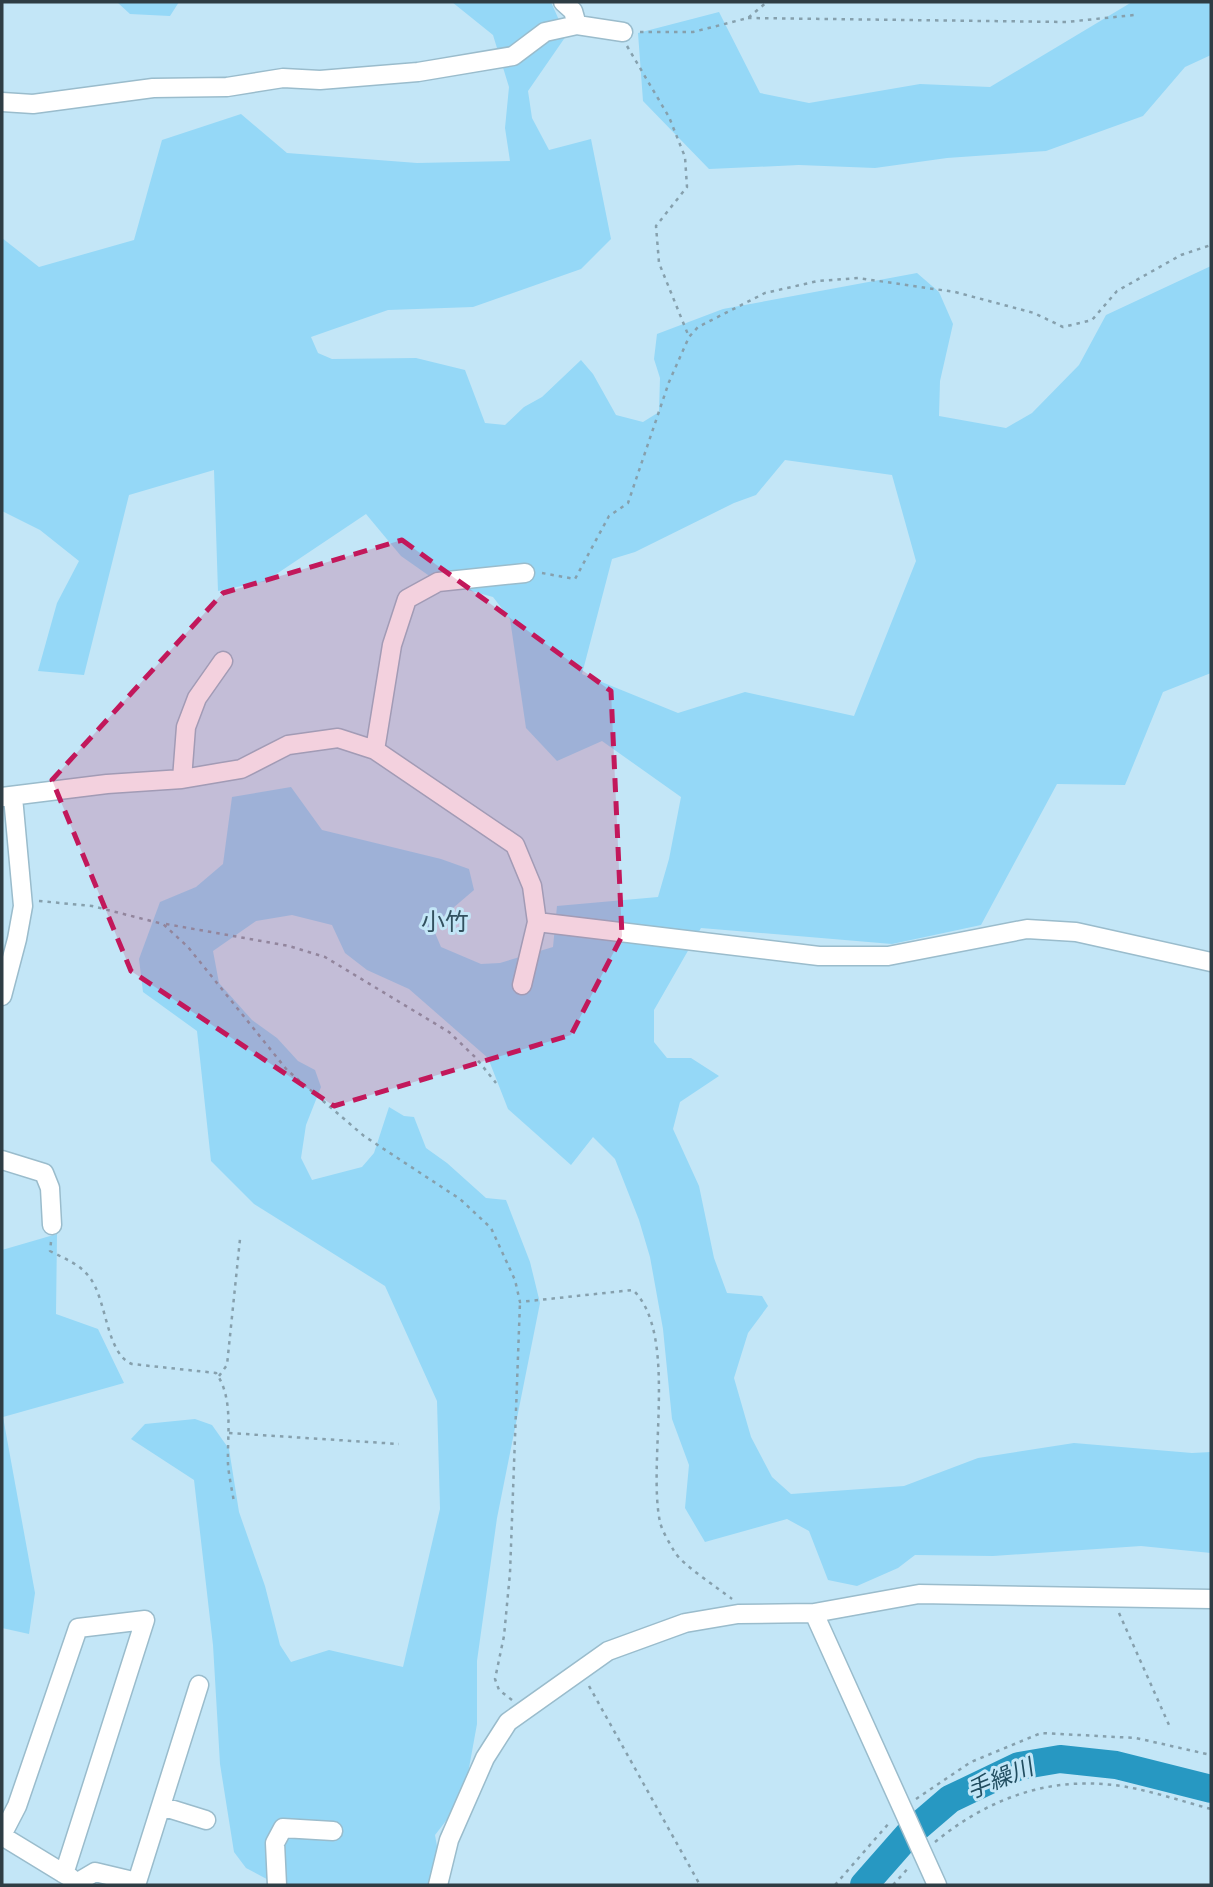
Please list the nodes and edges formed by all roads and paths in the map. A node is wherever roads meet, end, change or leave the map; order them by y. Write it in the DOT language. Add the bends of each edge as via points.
graph roads {
  1 [pos="563,2"];
  2 [pos="767,2"];
  3 [pos="1134,15"];
  4 [pos="748,18"];
  5 [pos="577,25"];
  6 [pos="623,32"];
  7 [pos="2,102"];
  8 [pos="1211,246"];
  9 [pos="689,337"];
  10 [pos="525,573"];
  11 [pos="223,661"];
  12 [pos="375,750"];
  13 [pos="182,779"];
  14 [pos="7,797"];
  15 [pos="22,900"];
  16 [pos="537,922"];
  17 [pos="163,924"];
  18 [pos="1211,962"];
  19 [pos="522,985"];
  20 [pos="2,996"];
  21 [pos="496,1083"];
  22 [pos="2,1160"];
  23 [pos="52,1225"];
  24 [pos="240,1240"];
  25 [pos="520,1302"];
  26 [pos="219,1377"];
  27 [pos="229,1433"];
  28 [pos="399,1444"];
  29 [pos="234,1502"];
  30 [pos="1112,1598"];
  31 [pos="1211,1599"];
  32 [pos="814,1613"];
  33 [pos="751,1614"];
  34 [pos="581,1670"];
  35 [pos="199,1685"];
  36 [pos="525,1710"];
  37 [pos="1169,1725"];
  38 [pos="1211,1755"];
  39 [pos="161,1807"];
  40 [pos="903,1808"];
  41 [pos="1211,1809"];
  42 [pos="206,1820"];
  43 [pos="333,1831"];
  44 [pos="2,1836"];
  45 [pos="922,1852"];
  46 [pos="75,1881"];
  47 [pos="277,1885"];
  48 [pos="438,1885"];
  49 [pos="700,1885"];
  50 [pos="835,1885"];
  51 [pos="893,1885"];
  52 [pos="937,1885"];
  1 -- 5 [label="street" via="573,11"];
  2 -- 4 [label="path"];
  3 -- 4 [label="path" via="1066,22"];
  4 -- 6 [label="path" via="693,32"];
  5 -- 6 [label="street"];
  5 -- 7 [label="street" via="545,32 513,56 418,72 153,88 33,104"];
  6 -- 9 [label="path" via="670,117 685,157 687,187 656,226 659,263"];
  8 -- 9 [label="path" via="1181,256 1117,291 1092,320 1063,327 1034,313 955,292 858,278 765,293 698,327"];
  9 -- 10 [label="path" via="628,503 609,516 575,579"];
  10 -- 12 [label="street" via="438,582 407,599 392,645"];
  11 -- 13 [label="street" via="197,698 187,727"];
  12 -- 13 [label="street" via="338,738 300,743 241,769"];
  12 -- 16 [label="street" via="516,845 532,886"];
  13 -- 14 [label="street"];
  14 -- 15 [label="street"];
  15 -- 17 [label="path" via="92,906"];
  15 -- 20 [label="street"];
  16 -- 18 [label="street" via="819,956 888,956 1027,929 1052,930"];
  16 -- 19 [label="street"];
  17 -- 21 [label="path" via="326,957 449,1031"];
  17 -- 25 [label="path" via="188,947 287,1070 364,1136 460,1199 491,1228"];
  22 -- 23 [label="street" via="44,1173 50,1188"];
  23 -- 26 [label="path" via="50,1251 78,1265 92,1280 123,1361"];
  24 -- 26 [label="path" via="227,1365"];
  25 -- 33 [label="path" via="634,1290 643,1299 654,1329 657,1363 660,1524 675,1554"];
  25 -- 36 [label="path" via="510,1573 495,1679 499,1689"];
  26 -- 27 [label="path"];
  27 -- 28 [label="path"];
  27 -- 29 [label="path"];
  30 -- 31 [label="street"];
  30 -- 32 [label="street" via="919,1594"];
  30 -- 37 [label="path"];
  32 -- 33 [label="street"];
  32 -- 40 [label="street"];
  33 -- 34 [label="street" via="685,1623 608,1651"];
  34 -- 36 [label="street"];
  34 -- 49 [label="path"];
  35 -- 39 [label="street"];
  36 -- 48 [label="street" via="508,1722 485,1758 449,1840"];
  38 -- 40 [label="path" via="1136,1738 1041,1733 971,1762"];
  39 -- 42 [label="street"];
  39 -- 46 [label="street" via="137,1882 95,1872"];
  40 -- 45 [label="street"];
  40 -- 50 [label="path"];
  41 -- 45 [label="path" via="1114,1784 1066,1784 1020,1792 980,1809"];
  43 -- 47 [label="street" via="283,1828 275,1843"];
  44 -- 46 [label="street"];
  44 -- 46 [label="street" via="17,1806 78,1628 145,1620"];
  45 -- 51 [label="path"];
  45 -- 52 [label="street"];
}
